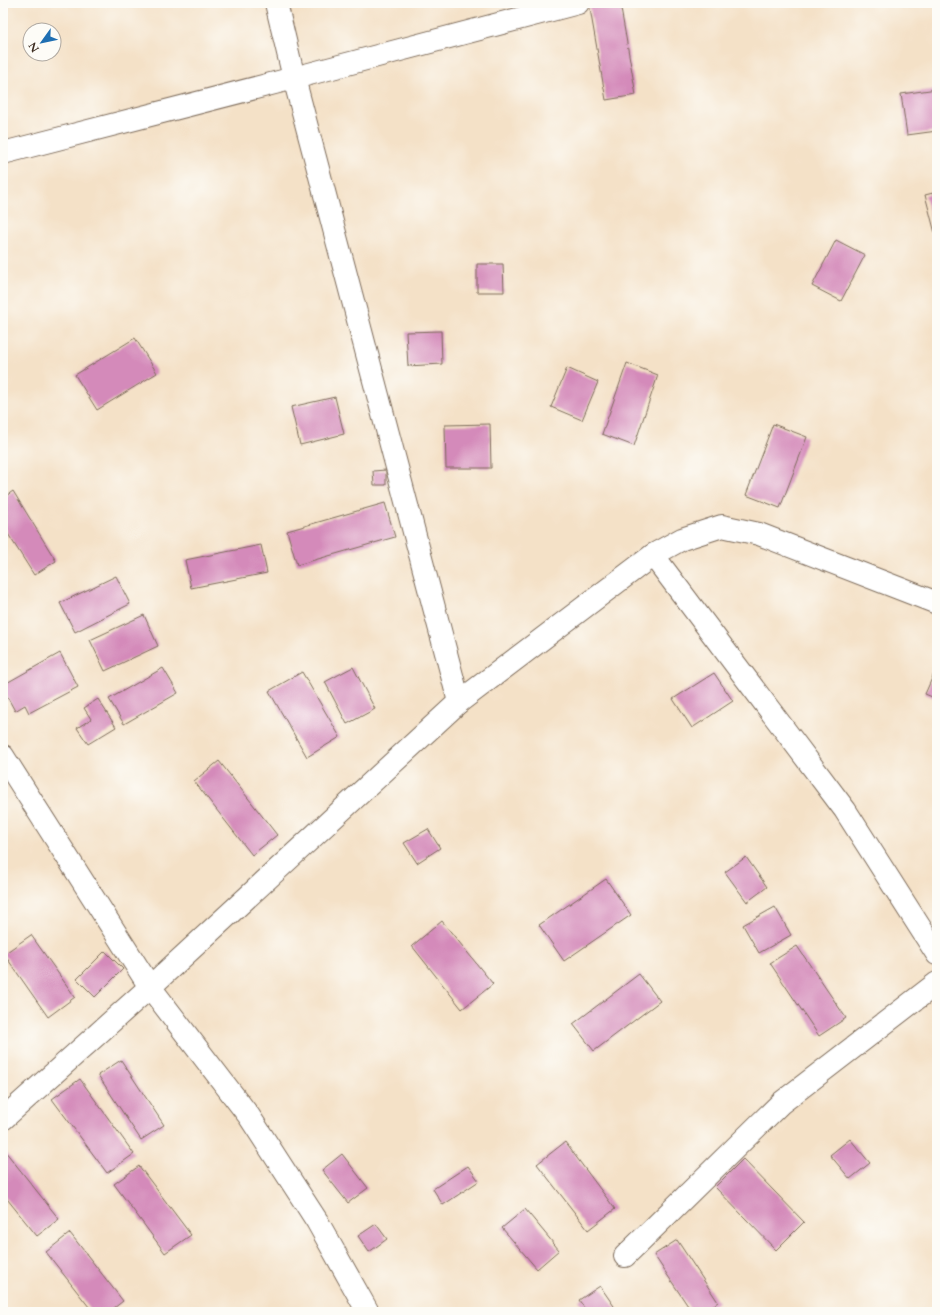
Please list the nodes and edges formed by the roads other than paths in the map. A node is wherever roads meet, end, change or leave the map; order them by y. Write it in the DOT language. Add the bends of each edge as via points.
graph roads {
  1 [pos="276,3"];
  2 [pos="578,3"];
  3 [pos="294,78"];
  4 [pos="3,153"];
  5 [pos="654,555"];
  6 [pos="937,603"];
  7 [pos="459,702"];
  8 [pos="3,756"];
  9 [pos="937,954"];
  10 [pos="937,983"];
  11 [pos="150,987"];
  12 [pos="3,1119"];
  13 [pos="625,1256"];
  14 [pos="368,1312"];
  1 -- 3 [label="street"];
  2 -- 3 [label="street"];
  3 -- 4 [label="street"];
  3 -- 7 [label="street"];
  5 -- 6 [label="street" via="682,538 722,526 759,534"];
  5 -- 7 [label="street"];
  5 -- 9 [label="street" via="845,810"];
  7 -- 11 [label="street"];
  8 -- 11 [label="street"];
  10 -- 13 [label="street" via="781,1103"];
  11 -- 12 [label="street"];
  11 -- 14 [label="street" via="249,1116 317,1221"];
}
